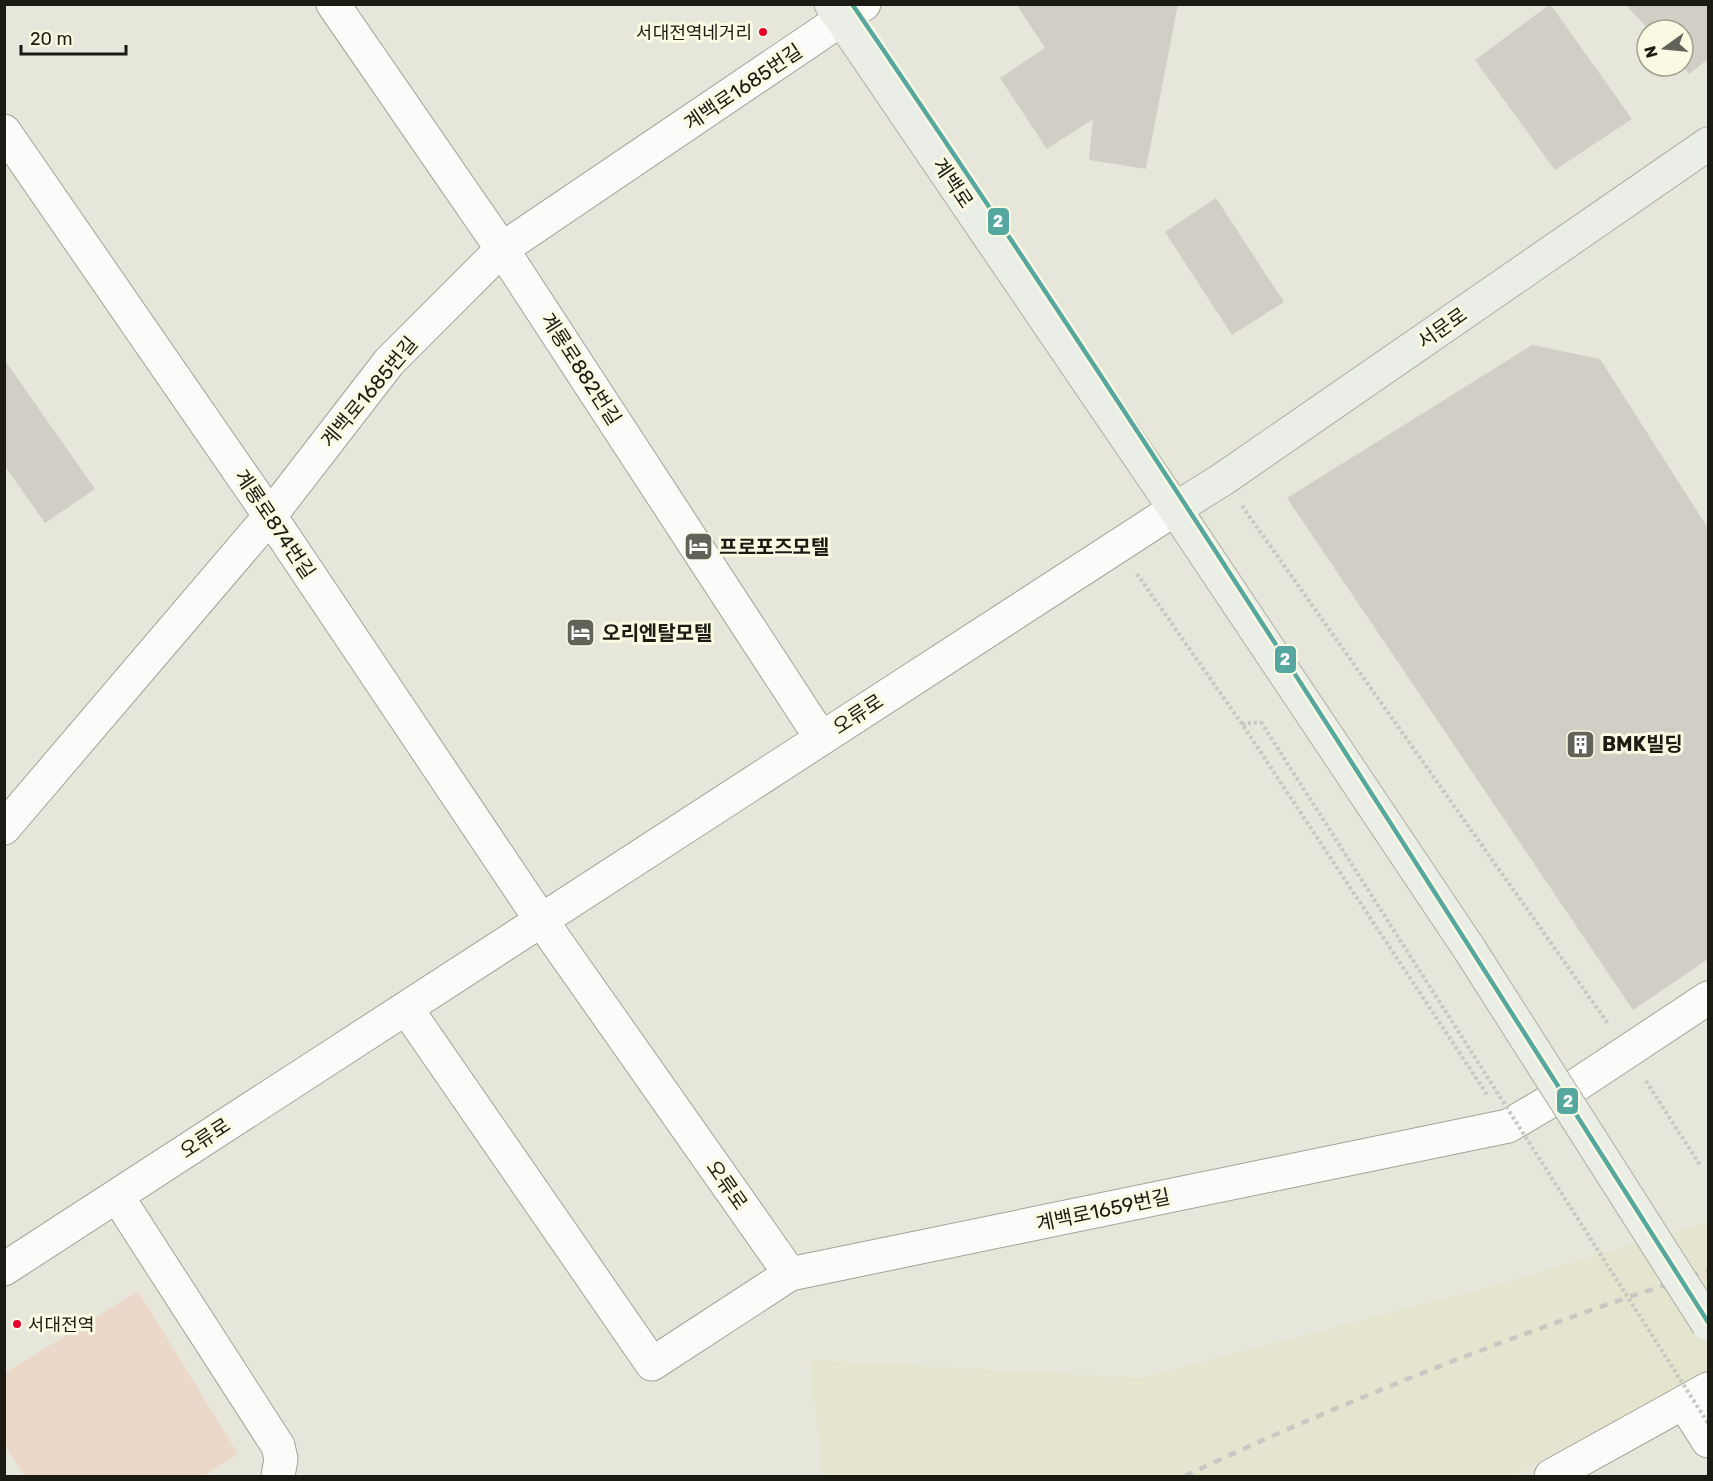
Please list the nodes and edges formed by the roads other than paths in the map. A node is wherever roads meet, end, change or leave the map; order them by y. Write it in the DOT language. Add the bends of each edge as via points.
graph roads {
  1 [pos="333,4"];
  2 [pos="846,10"];
  3 [pos="4,131"];
  4 [pos="1708,144"];
  5 [pos="502,249"];
  6 [pos="1175,509"];
  7 [pos="270,516"];
  8 [pos="821,738"];
  9 [pos="4,828"];
  10 [pos="541,920"];
  11 [pos="1708,998"];
  12 [pos="406,1008"];
  13 [pos="117,1196"];
  14 [pos="4,1269"];
  15 [pos="790,1274"];
  16 [pos="1708,1324"];
  17 [pos="1700,1405"];
  18 [pos="1708,1441"];
  19 [pos="278,1476"];
  20 [pos="1551,1476"];
  1 -- 5 [label="street, 계룡로882번길"];
  2 -- 5 [label="street, 계백로1685번길"];
  2 -- 6 [label="main road, 계백로"];
  3 -- 7 [label="street, 계룡로874번길"];
  4 -- 6 [label="main road, 서문로"];
  5 -- 7 [label="street, 계백로1685번길" via="389,362"];
  5 -- 8 [label="street, 계룡로882번길"];
  6 -- 8 [label="street, 오류로"];
  6 -- 16 [label="main road, 계백로, bridge" via="1470,950"];
  7 -- 9 [label="street, 계백로1685번길"];
  7 -- 10 [label="street, 계룡로874번길"];
  8 -- 10 [label="street, 오류로"];
  10 -- 12 [label="street, 오류로"];
  10 -- 15 [label="street, 오류로"];
  11 -- 15 [label="street, 계백로1659번길" via="1508,1126"];
  12 -- 13 [label="street, 오류로"];
  12 -- 15 [label="street, 계백로1659번길" via="652,1364"];
  13 -- 14 [label="street, 오류로"];
  13 -- 19 [label="street" via="278,1446"];
  17 -- 18 [label="street"];
  17 -- 20 [label="street"];
}
